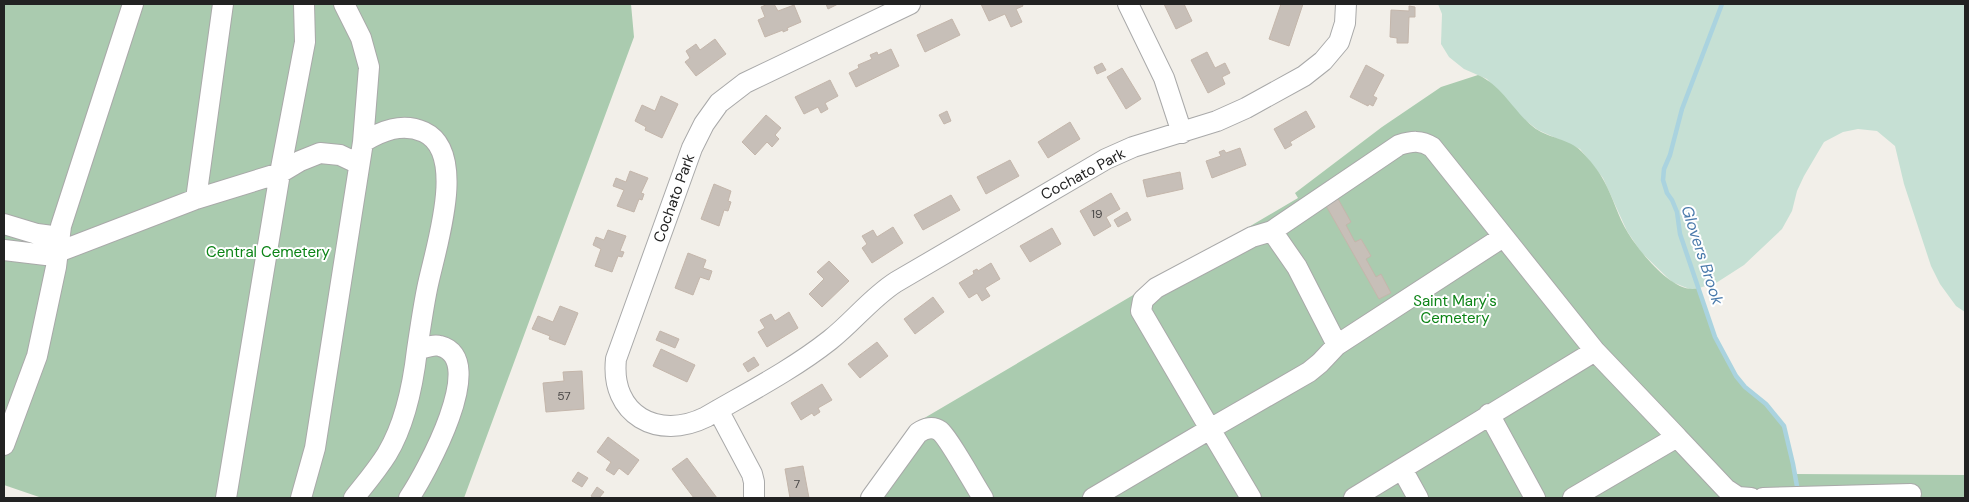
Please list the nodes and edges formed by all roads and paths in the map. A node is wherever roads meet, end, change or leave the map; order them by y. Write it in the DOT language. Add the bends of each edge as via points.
graph roads {
  1 [pos="133,4"];
  2 [pos="223,4"];
  3 [pos="304,4"];
  4 [pos="344,4"];
  5 [pos="910,4"];
  6 [pos="1128,4"];
  7 [pos="1346,4"];
  8 [pos="1182,133"];
  9 [pos="363,142"];
  10 [pos="359,164"];
  11 [pos="280,174"];
  12 [pos="196,199"];
  13 [pos="4,224"];
  14 [pos="1272,231"];
  15 [pos="1503,237"];
  16 [pos="59,244"];
  17 [pos="4,250"];
  18 [pos="1336,345"];
  19 [pos="418,350"];
  20 [pos="1595,351"];
  21 [pos="718,410"];
  22 [pos="1488,414"];
  23 [pos="1210,428"];
  24 [pos="1677,437"];
  25 [pos="4,445"];
  26 [pos="1402,469"];
  27 [pos="1910,494"];
  28 [pos="1811,497"];
  29 [pos="226,498"];
  30 [pos="301,498"];
  31 [pos="354,498"];
  32 [pos="409,498"];
  33 [pos="754,498"];
  34 [pos="871,498"];
  35 [pos="983,498"];
  36 [pos="1094,498"];
  37 [pos="1251,498"];
  38 [pos="1354,498"];
  39 [pos="1418,498"];
  40 [pos="1535,498"];
  41 [pos="1574,498"];
  42 [pos="1751,498"];
  43 [pos="1763,498"];
  44 [pos="1785,498"];
  1 -- 16 [label="street" via="61,226"];
  2 -- 12 [label="street"];
  3 -- 11 [label="street" via="305,42"];
  4 -- 9 [label="street" via="361,38 369,67"];
  5 -- 21 [label="street, Cochato Park" via="745,83 719,103 698,135 619,350 615,377 625,404 636,416 652,424 689,424"];
  6 -- 8 [label="street" via="1166,84"];
  7 -- 8 [label="street, Cochato Park" via="1339,42 1304,76 1246,108"];
  8 -- 21 [label="street, Cochato Park" via="1133,147 1093,166 896,282 828,342"];
  9 -- 10 [label="street"];
  9 -- 19 [label="street" via="386,130 407,127 430,135 445,157 447,194 426,291"];
  10 -- 11 [label="street" via="340,155 320,153"];
  10 -- 30 [label="street" via="315,448"];
  11 -- 12 [label="street"];
  11 -- 29 [label="street"];
  12 -- 16 [label="street"];
  13 -- 16 [label="street"];
  14 -- 15 [label="street" via="1399,145 1419,142 1432,147"];
  14 -- 18 [label="street" via="1297,267"];
  14 -- 23 [label="street" via="1252,237 1156,288 1143,300 1141,311"];
  15 -- 18 [label="street"];
  15 -- 20 [label="street"];
  16 -- 17 [label="street" via="46,255"];
  16 -- 25 [label="street" via="37,356"];
  18 -- 23 [label="street" via="1309,372"];
  19 -- 31 [label="street" via="413,384 391,445"];
  19 -- 32 [label="street" via="438,345 446,348 458,361 459,377 440,440"];
  20 -- 22 [label="street"];
  20 -- 24 [label="street"];
  21 -- 33 [label="street" via="752,474"];
  22 -- 26 [label="street"];
  22 -- 40 [label="street"];
  23 -- 36 [label="street"];
  23 -- 37 [label="street"];
  24 -- 41 [label="street"];
  24 -- 42 [label="street" via="1726,490 1738,497"];
  26 -- 38 [label="street"];
  26 -- 39 [label="street"];
  27 -- 28 [label="street"];
  28 -- 44 [label="street"];
  34 -- 35 [label="street" via="918,433 931,428 943,434"];
  43 -- 44 [label="street"];
}
